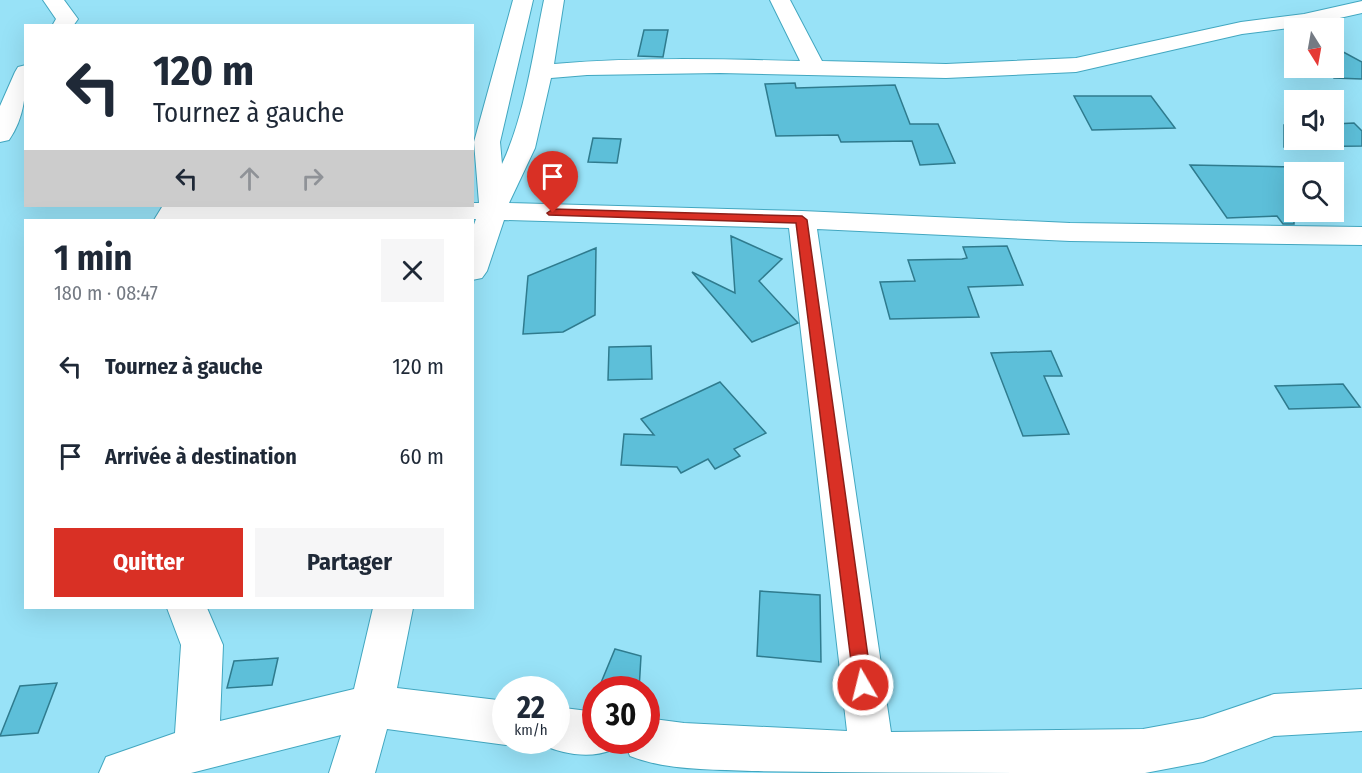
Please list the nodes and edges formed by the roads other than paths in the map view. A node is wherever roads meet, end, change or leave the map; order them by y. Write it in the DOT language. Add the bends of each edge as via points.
graph roads {
  1 [pos="53,0"];
  2 [pos="523,0"];
  3 [pos="554,0"];
  4 [pos="780,0"];
  5 [pos="1361,8"];
  6 [pos="63,24"];
  7 [pos="814,67"];
  8 [pos="541,72"];
  9 [pos="24,77"];
  10 [pos="0,135"];
  11 [pos="493,211"];
  12 [pos="169,219"];
  13 [pos="802,220"];
  14 [pos="1362,236"];
  15 [pos="474,265"];
  16 [pos="187,609"];
  17 [pos="393,609"];
  18 [pos="372,706"];
  19 [pos="1362,710"];
  20 [pos="492,721"];
  21 [pos="660,742"];
  22 [pos="196,748"];
  23 [pos="872,755"];
  24 [pos="122,773"];
  25 [pos="352,773"];
  1 -- 6 [label="street" via="67,19"];
  2 -- 11 [label="street" via="487,142"];
  3 -- 8 [label="street"];
  4 -- 7 [label="street"];
  5 -- 7 [label="street" via="1240,28 1076,65 946,71"];
  7 -- 8 [label="street" via="587,68"];
  8 -- 11 [label="street" via="522,148"];
  9 -- 10 [label="street"];
  11 -- 12 [label="street" via="172,213"];
  11 -- 13 [label="street"];
  11 -- 15 [label="street"];
  13 -- 14 [label="street" via="1070,232"];
  13 -- 23 [label="street"];
  16 -- 22 [label="street" via="202,645"];
  17 -- 18 [label="street"];
  18 -- 20 [label="street"];
  18 -- 22 [label="street"];
  18 -- 25 [label="street"];
  19 -- 23 [label="street" via="1274,715 1203,740 1143,751"];
  21 -- 23 [label="street"];
  22 -- 24 [label="street"];
}
